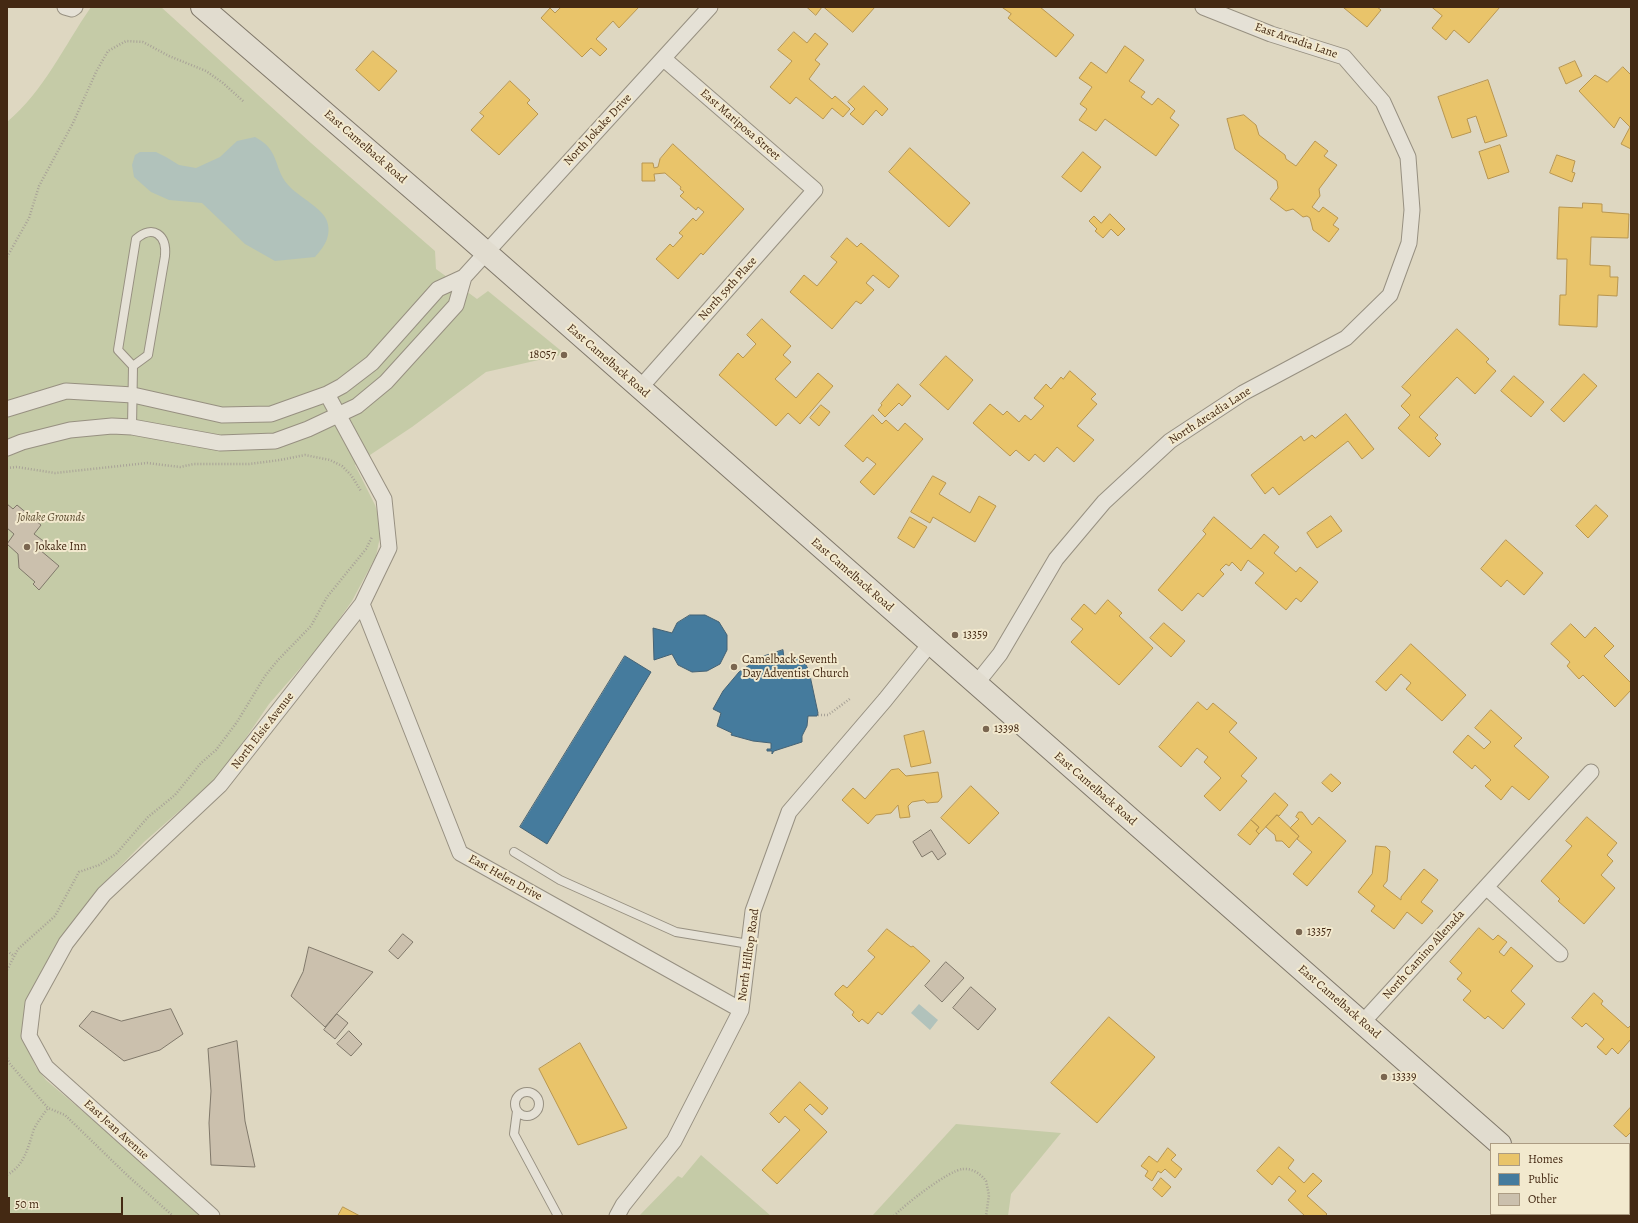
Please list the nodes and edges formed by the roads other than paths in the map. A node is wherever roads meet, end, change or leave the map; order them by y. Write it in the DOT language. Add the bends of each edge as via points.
graph roads {
  1 [pos="65,7"];
  2 [pos="75,7"];
  3 [pos="202,7"];
  4 [pos="710,7"];
  5 [pos="1203,7"];
  6 [pos="664,59"];
  7 [pos="1408,157"];
  8 [pos="815,190"];
  9 [pos="486,253"];
  10 [pos="464,277"];
  11 [pos="133,366"];
  12 [pos="640,388"];
  13 [pos="327,394"];
  14 [pos="133,395"];
  15 [pos="7,409"];
  16 [pos="339,415"];
  17 [pos="132,427"];
  18 [pos="7,448"];
  19 [pos="362,604"];
  20 [pos="930,644"];
  21 [pos="976,684"];
  22 [pos="1591,772"];
  23 [pos="514,852"];
  24 [pos="1486,887"];
  25 [pos="749,944"];
  26 [pos="1560,954"];
  27 [pos="741,1010"];
  28 [pos="1362,1023"];
  29 [pos="29,1036"];
  30 [pos="518,1111"];
  31 [pos="1499,1143"];
  32 [pos="212,1216"];
  33 [pos="558,1216"];
  34 [pos="617,1216"];
  1 -- 2 [label="street"];
  3 -- 9 [label="main road, East Camelback Road"];
  4 -- 6 [label="street, North Jokake Drive"];
  5 -- 7 [label="street, East Arcadia Lane" via="1271,34 1344,57 1383,102"];
  6 -- 8 [label="street, East Mariposa Street"];
  6 -- 9 [label="street, North Jokake Drive"];
  7 -- 21 [label="street, North Arcadia Lane" via="1412,210 1409,243 1390,296 1346,338 1243,393 1170,441 1104,502 1056,559 1000,654"];
  8 -- 12 [label="street, North 59th Place"];
  9 -- 10 [label="street, North Jokake Drive"];
  9 -- 12 [label="main road, East Camelback Road"];
  10 -- 13 [label="street" via="438,289 372,363"];
  10 -- 16 [label="street" via="456,305 419,346 386,382 357,406"];
  11 -- 11 [label="lane" via="148,355 165,256 164,240 152,232 143,233 136,239 118,350"];
  11 -- 14 [label="lane"];
  12 -- 20 [label="main road, East Camelback Road"];
  13 -- 14 [label="street" via="271,414 222,415"];
  13 -- 16 [label="street, North Elsie Avenue"];
  14 -- 15 [label="street" via="66,391"];
  14 -- 17 [label="lane"];
  16 -- 17 [label="street" via="275,441 220,443"];
  16 -- 19 [label="street, North Elsie Avenue" via="384,499 389,548"];
  17 -- 18 [label="street" via="70,430"];
  19 -- 27 [label="street, East Helen Drive" via="460,853"];
  19 -- 29 [label="street, North Elsie Avenue" via="220,785 104,894 66,943 33,1003"];
  20 -- 21 [label="main road, East Camelback Road"];
  20 -- 25 [label="street, North Hilltop Road" via="789,812 753,911"];
  21 -- 28 [label="main road, East Camelback Road"];
  22 -- 24 [label="street, North Camino Allenada"];
  23 -- 25 [label="lane" via="560,880 676,932"];
  24 -- 26 [label="street"];
  24 -- 28 [label="street, North Camino Allenada"];
  25 -- 27 [label="street, North Hilltop Road"];
  27 -- 34 [label="street, North Hilltop Road" via="674,1141 622,1205"];
  28 -- 31 [label="main road, East Camelback Road"];
  29 -- 32 [label="street, East Jean Avenue" via="46,1067"];
  30 -- 33 [label="lane" via="514,1134"];
}
